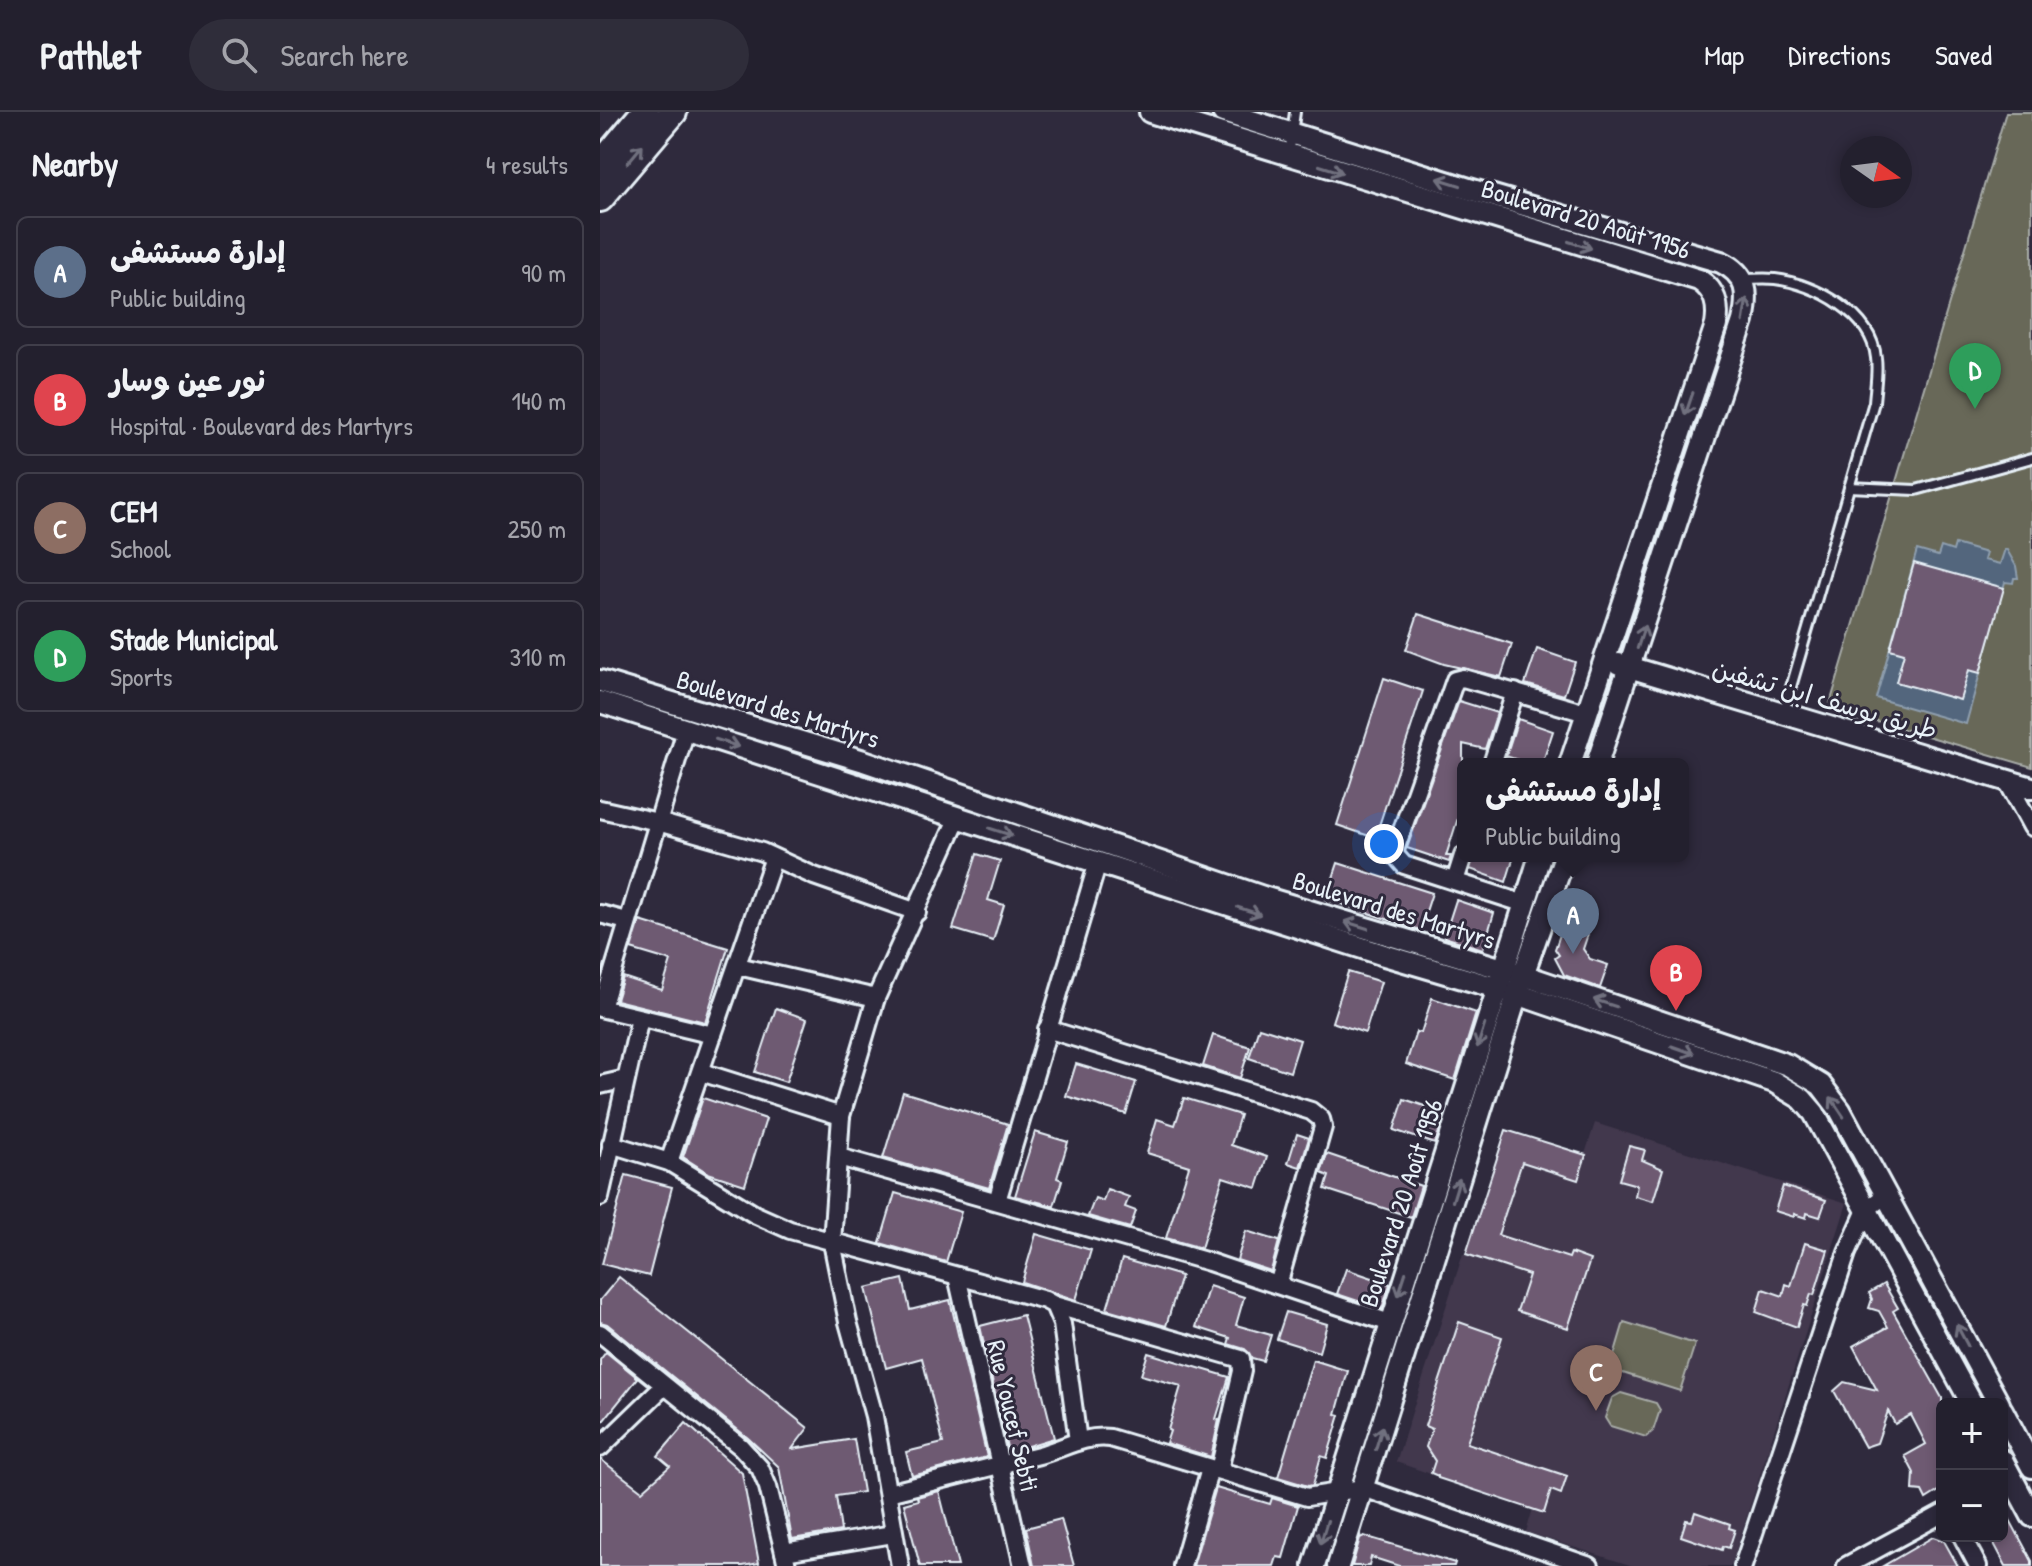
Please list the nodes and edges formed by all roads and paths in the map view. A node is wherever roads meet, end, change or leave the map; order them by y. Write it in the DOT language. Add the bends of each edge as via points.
graph roads {
  1 [pos="645,112"];
  2 [pos="673,112"];
  3 [pos="1150,112"];
  4 [pos="1223,112"];
  5 [pos="1295,112"];
  6 [pos="1255,117"];
  7 [pos="1291,133"];
  8 [pos="1242,141"];
  9 [pos="1289,156"];
  10 [pos="600,166"];
  11 [pos="600,198"];
  12 [pos="1744,279"];
  13 [pos="1709,288"];
  14 [pos="2032,458"];
  15 [pos="1849,487"];
  16 [pos="1604,660"];
  17 [pos="1631,668"];
  18 [pos="600,681"];
  19 [pos="1515,692"];
  20 [pos="600,702"];
  21 [pos="1586,713"];
  22 [pos="1782,715"];
  23 [pos="686,730"];
  24 [pos="1494,758"];
  25 [pos="1572,758"];
  26 [pos="1599,758"];
  27 [pos="2007,781"];
  28 [pos="2032,788"];
  29 [pos="600,809"];
  30 [pos="958,817"];
  31 [pos="658,822"];
  32 [pos="2032,827"];
  33 [pos="773,860"];
  34 [pos="1098,862"];
  35 [pos="1461,862"];
  36 [pos="1538,862"];
  37 [pos="1562,862"];
  38 [pos="1455,881"];
  39 [pos="1525,904"];
  40 [pos="917,912"];
  41 [pos="600,914"];
  42 [pos="627,921"];
  43 [pos="738,966"];
  44 [pos="1510,982"];
  45 [pos="876,998"];
  46 [pos="601,1008"];
  47 [pos="640,1018"];
  48 [pos="1047,1029"];
  49 [pos="713,1035"];
  50 [pos="701,1072"];
  51 [pos="626,1079"];
  52 [pos="600,1085"];
  53 [pos="841,1116"];
  54 [pos="611,1144"];
  55 [pos="839,1157"];
  56 [pos="669,1162"];
  57 [pos="1887,1194"];
  58 [pos="600,1197"];
  59 [pos="997,1201"];
  60 [pos="1866,1210"];
  61 [pos="832,1242"];
  62 [pos="957,1276"];
  63 [pos="1278,1285"];
  64 [pos="1054,1305"];
  65 [pos="1390,1323"];
  66 [pos="604,1344"];
  67 [pos="664,1386"];
  68 [pos="1969,1398"];
  69 [pos="1996,1398"];
  70 [pos="2008,1422"];
  71 [pos="1078,1441"];
  72 [pos="600,1448"];
  73 [pos="998,1465"];
  74 [pos="2031,1466"];
  75 [pos="1214,1469"];
  76 [pos="2008,1471"];
  77 [pos="2008,1477"];
  78 [pos="1363,1488"];
  79 [pos="1337,1490"];
  80 [pos="888,1493"];
  81 [pos="2032,1516"];
  82 [pos="1936,1517"];
  83 [pos="893,1534"];
  84 [pos="1965,1542"];
  85 [pos="782,1562"];
  86 [pos="900,1566"];
  87 [pos="1023,1566"];
  88 [pos="1182,1566"];
  89 [pos="1314,1566"];
  90 [pos="1338,1566"];
  91 [pos="1590,1566"];
  92 [pos="1743,1566"];
  93 [pos="1846,1566"];
  94 [pos="1978,1566"];
  1 -- 10 [label="main road"];
  11 -- 2 [label="main road, one-way"];
  3 -- 8 [label="street, Boulevard 20 Août 1956"];
  4 -- 6 [label="street"];
  5 -- 7 [label="lane"];
  6 -- 7 [label="street"];
  6 -- 8 [label="lane"];
  7 -- 9 [label="lane"];
  12 -- 7 [label="street, one-way" via="1721,262"];
  8 -- 9 [label="street, Boulevard 20 Août 1956"];
  9 -- 13 [label="street, Boulevard 20 Août 1956, one-way" via="1699,280"];
  12 -- 13 [label="street"];
  12 -- 15 [label="lane" via="1776,279 1807,289 1852,311 1866,327 1876,357 1874,402"];
  17 -- 12 [label="street, one-way" via="1743,321 1748,302"];
  13 -- 16 [label="street, Boulevard 20 Août 1956, one-way" via="1718,311 1716,325"];
  14 -- 15 [label="lane" via="1916,490"];
  15 -- 22 [label="lane"];
  16 -- 17 [label="street, طريق يوسف ابن تشفين"];
  16 -- 21 [label="street, Boulevard 20 Août 1956"];
  17 -- 22 [label="street, طريق يوسف ابن تشفين"];
  17 -- 26 [label="street"];
  44 -- 18 [label="street, Boulevard des Martyrs, one-way" via="864,761"];
  19 -- 21 [label="street"];
  19 -- 24 [label="street"];
  19 -- 38 [label="street" via="1463,678 1452,683 1395,850 1404,865"];
  20 -- 23 [label="street, Boulevard des Martyrs"];
  21 -- 25 [label="street, Boulevard 20 Août 1956"];
  22 -- 27 [label="street, طريق يوسف ابن تشفين"];
  23 -- 30 [label="street, Boulevard des Martyrs, one-way"];
  23 -- 31 [label="street"];
  27 -- 28 [label="street, طريق يوسف ابن تشفين"];
  27 -- 32 [label="street"];
  29 -- 31 [label="street"];
  30 -- 34 [label="street, Boulevard des Martyrs, one-way"];
  30 -- 40 [label="street"];
  31 -- 33 [label="street" via="762,852"];
  31 -- 42 [label="street"];
  33 -- 40 [label="street"];
  33 -- 43 [label="street"];
  34 -- 44 [label="street, Boulevard des Martyrs, one-way" via="1384,955"];
  34 -- 48 [label="street"];
  35 -- 38 [label="street"];
  36 -- 39 [label="street, Boulevard 20 Août 1956"];
  37 -- 44 [label="street"];
  38 -- 39 [label="street"];
  39 -- 44 [label="street, Boulevard 20 Août 1956"];
  40 -- 45 [label="street"];
  41 -- 42 [label="street"];
  42 -- 46 [label="street"];
  43 -- 45 [label="street"];
  43 -- 49 [label="street"];
  57 -- 44 [label="street, Boulevard des Martyrs, one-way" via="1840,1110 1805,1074 1768,1057"];
  44 -- 60 [label="street, Boulevard des Martyrs, one-way" via="1792,1091 1814,1113"];
  44 -- 65 [label="street, Boulevard 20 Août 1956, one-way"];
  78 -- 44 [label="street, Boulevard 20 Août 1956, one-way"];
  45 -- 53 [label="street"];
  46 -- 47 [label="street"];
  47 -- 49 [label="street"];
  47 -- 51 [label="street"];
  48 -- 59 [label="street"];
  48 -- 63 [label="street" via="1311,1111 1321,1119"];
  49 -- 50 [label="street"];
  50 -- 53 [label="street"];
  50 -- 56 [label="street"];
  51 -- 52 [label="street"];
  51 -- 54 [label="street"];
  53 -- 55 [label="street"];
  54 -- 56 [label="street"];
  54 -- 58 [label="street"];
  55 -- 59 [label="street"];
  55 -- 61 [label="street"];
  56 -- 61 [label="street" via="754,1214"];
  57 -- 60 [label="street"];
  69 -- 57 [label="street, Boulevard des Martyrs, one-way"];
  59 -- 63 [label="street"];
  60 -- 68 [label="street"];
  60 -- 92 [label="street"];
  61 -- 62 [label="street"];
  61 -- 80 [label="street"];
  62 -- 64 [label="street"];
  62 -- 73 [label="street, Rue Youcef Sebti"];
  63 -- 65 [label="street"];
  64 -- 71 [label="street" via="1066,1345"];
  64 -- 75 [label="street" via="1241,1359"];
  65 -- 79 [label="street, Boulevard 20 Août 1956"];
  66 -- 67 [label="street"];
  67 -- 72 [label="street"];
  67 -- 85 [label="street" via="760,1468"];
  70 -- 74 [label="street"];
  71 -- 73 [label="street"];
  71 -- 75 [label="street" via="1110,1438"];
  73 -- 80 [label="street"];
  73 -- 87 [label="street, Rue Youcef Sebti"];
  74 -- 76 [label="street"];
  75 -- 79 [label="street" via="1307,1497"];
  75 -- 88 [label="street"];
  77 -- 81 [label="street"];
  78 -- 79 [label="street"];
  78 -- 90 [label="street, Boulevard 20 Août 1956"];
  78 -- 91 [label="street"];
  79 -- 89 [label="street, Boulevard 20 Août 1956, one-way"];
  80 -- 83 [label="street"];
  82 -- 93 [label="street"];
  83 -- 85 [label="street"];
  83 -- 86 [label="street"];
  84 -- 94 [label="street"];
}
